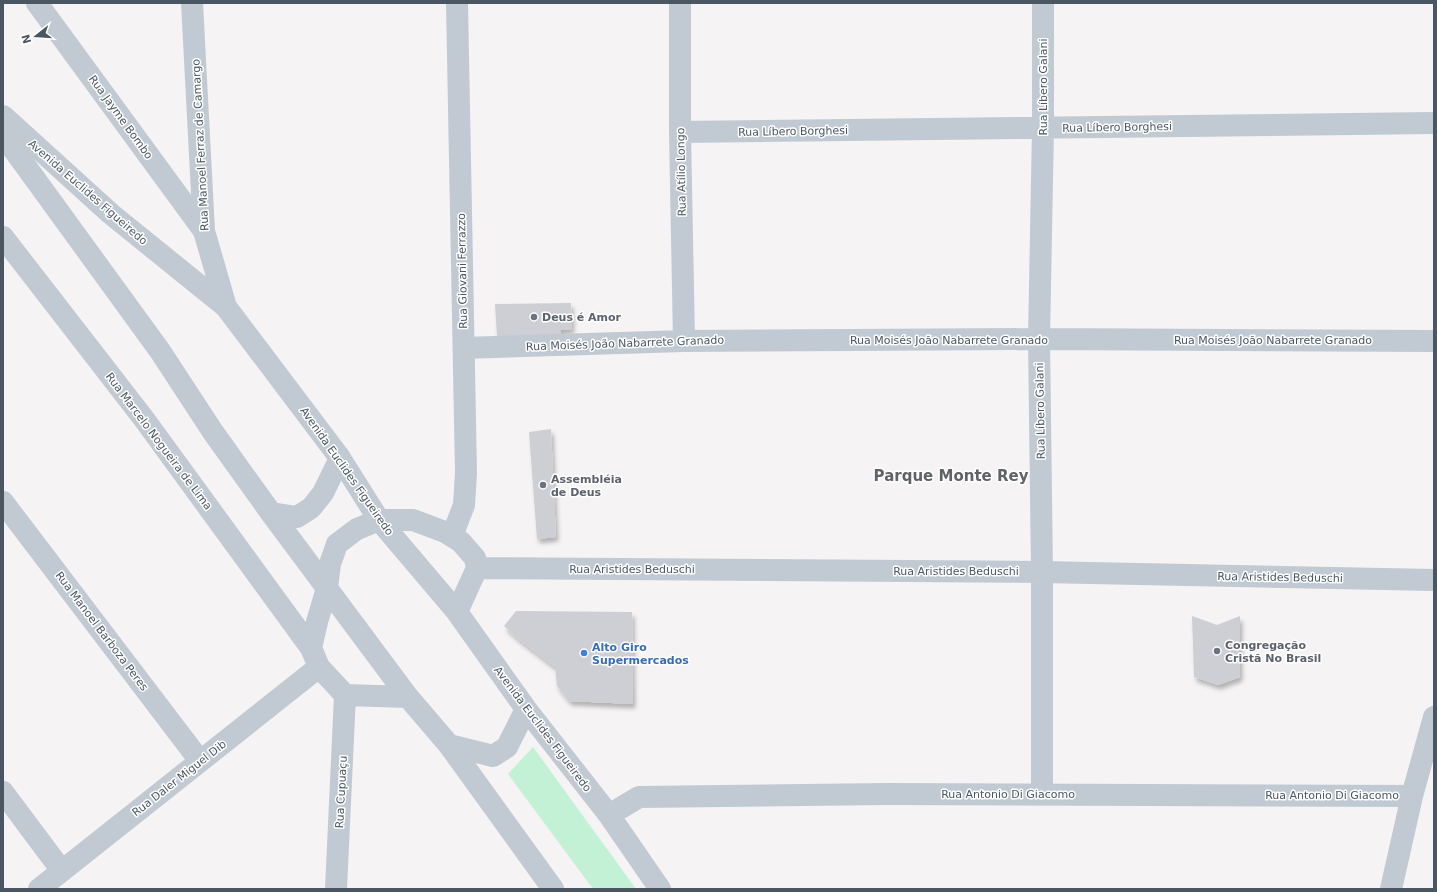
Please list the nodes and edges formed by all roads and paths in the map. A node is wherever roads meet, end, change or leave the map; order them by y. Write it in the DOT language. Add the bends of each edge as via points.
graph roads {
  1 [pos="37,3"];
  2 [pos="192,3"];
  3 [pos="457,3"];
  4 [pos="680,3"];
  5 [pos="1044,3"];
  6 [pos="3,116"];
  7 [pos="1434,123"];
  8 [pos="1043,128"];
  9 [pos="680,132"];
  10 [pos="3,135"];
  11 [pos="204,231"];
  12 [pos="3,237"];
  13 [pos="226,307"];
  14 [pos="1038,340"];
  15 [pos="684,341"];
  16 [pos="1434,341"];
  17 [pos="464,348"];
  18 [pos="340,458"];
  19 [pos="3,502"];
  20 [pos="271,513"];
  21 [pos="379,520"];
  22 [pos="452,536"];
  23 [pos="477,568"];
  24 [pos="1042,572"];
  25 [pos="1434,580"];
  26 [pos="327,588"];
  27 [pos="458,612"];
  28 [pos="315,658"];
  29 [pos="345,695"];
  30 [pos="408,697"];
  31 [pos="526,709"];
  32 [pos="1434,717"];
  33 [pos="450,745"];
  34 [pos="200,761"];
  35 [pos="3,792"];
  36 [pos="1042,794"];
  37 [pos="1412,796"];
  38 [pos="609,815"];
  39 [pos="62,871"];
  40 [pos="334,888"];
  41 [pos="39,889"];
  42 [pos="553,889"];
  43 [pos="660,889"];
  44 [pos="1391,889"];
  1 -- 11 [label="street, Rua Jayme Bombo"];
  2 -- 11 [label="street, Rua Manoel Ferraz de Camargo"];
  3 -- 17 [label="street, Rua Giovani Ferrazzo"];
  4 -- 9 [label="street, Rua Atílio Longo"];
  5 -- 8 [label="street, Rua Líbero Galani"];
  6 -- 13 [label="street, Avenida Euclides Figueiredo" via="111,214"];
  7 -- 8 [label="street, Rua Líbero Borghesi"];
  8 -- 9 [label="street, Rua Líbero Borghesi"];
  8 -- 14 [label="street, Rua Líbero Galani"];
  9 -- 15 [label="street, Rua Atílio Longo"];
  10 -- 20 [label="street, Avenida Euclides Figueiredo" via="160,352"];
  11 -- 13 [label="street, Rua Manoel Ferraz de Camargo"];
  12 -- 28 [label="street, Rua Marcelo Nogueira de Lima" via="144,419"];
  13 -- 18 [label="street, Avenida Euclides Figueiredo"];
  14 -- 15 [label="street, Rua Moisés João Nabarrete Granado"];
  14 -- 16 [label="street, Rua Moisés João Nabarrete Granado"];
  14 -- 24 [label="street, Rua Líbero Galani"];
  15 -- 17 [label="street, Rua Moisés João Nabarrete Granado"];
  17 -- 22 [label="street, Rua Giovani Ferrazzo" via="464,505"];
  18 -- 20 [label="street" via="323,493 311,508 297,517"];
  18 -- 21 [label="street, Avenida Euclides Figueiredo"];
  19 -- 34 [label="street, Rua Manoel Barboza Peres"];
  20 -- 26 [label="street, Avenida Euclides Figueiredo"];
  21 -- 22 [label="street" via="413,520"];
  21 -- 26 [label="street" via="357,529 337,544 330,564"];
  21 -- 27 [label="street, Avenida Euclides Figueiredo"];
  22 -- 23 [label="street" via="475,558"];
  23 -- 24 [label="street, Rua Aristides Beduschi"];
  23 -- 27 [label="street"];
  24 -- 25 [label="street, Rua Aristides Beduschi"];
  24 -- 36 [label="street, Rua Líbero Galani"];
  26 -- 28 [label="street" via="317,622"];
  26 -- 30 [label="street, Avenida Euclides Figueiredo"];
  27 -- 31 [label="street, Avenida Euclides Figueiredo"];
  28 -- 29 [label="street"];
  28 -- 34 [label="street, Rua Daler Miguel Dib"];
  29 -- 30 [label="street"];
  29 -- 40 [label="street, Rua Cupuaçu"];
  30 -- 33 [label="street, Avenida Euclides Figueiredo"];
  31 -- 33 [label="street" via="507,747 493,756"];
  31 -- 38 [label="street, Avenida Euclides Figueiredo"];
  32 -- 37 [label="street"];
  33 -- 42 [label="street, Avenida Euclides Figueiredo"];
  34 -- 39 [label="street, Rua Daler Miguel Dib"];
  35 -- 39 [label="street"];
  36 -- 37 [label="street, Rua Antonio Di Giacomo"];
  36 -- 38 [label="street, Rua Antonio Di Giacomo" via="639,797"];
  37 -- 44 [label="street"];
  38 -- 43 [label="street, Avenida Euclides Figueiredo"];
  39 -- 41 [label="street, Rua Daler Miguel Dib"];
}
